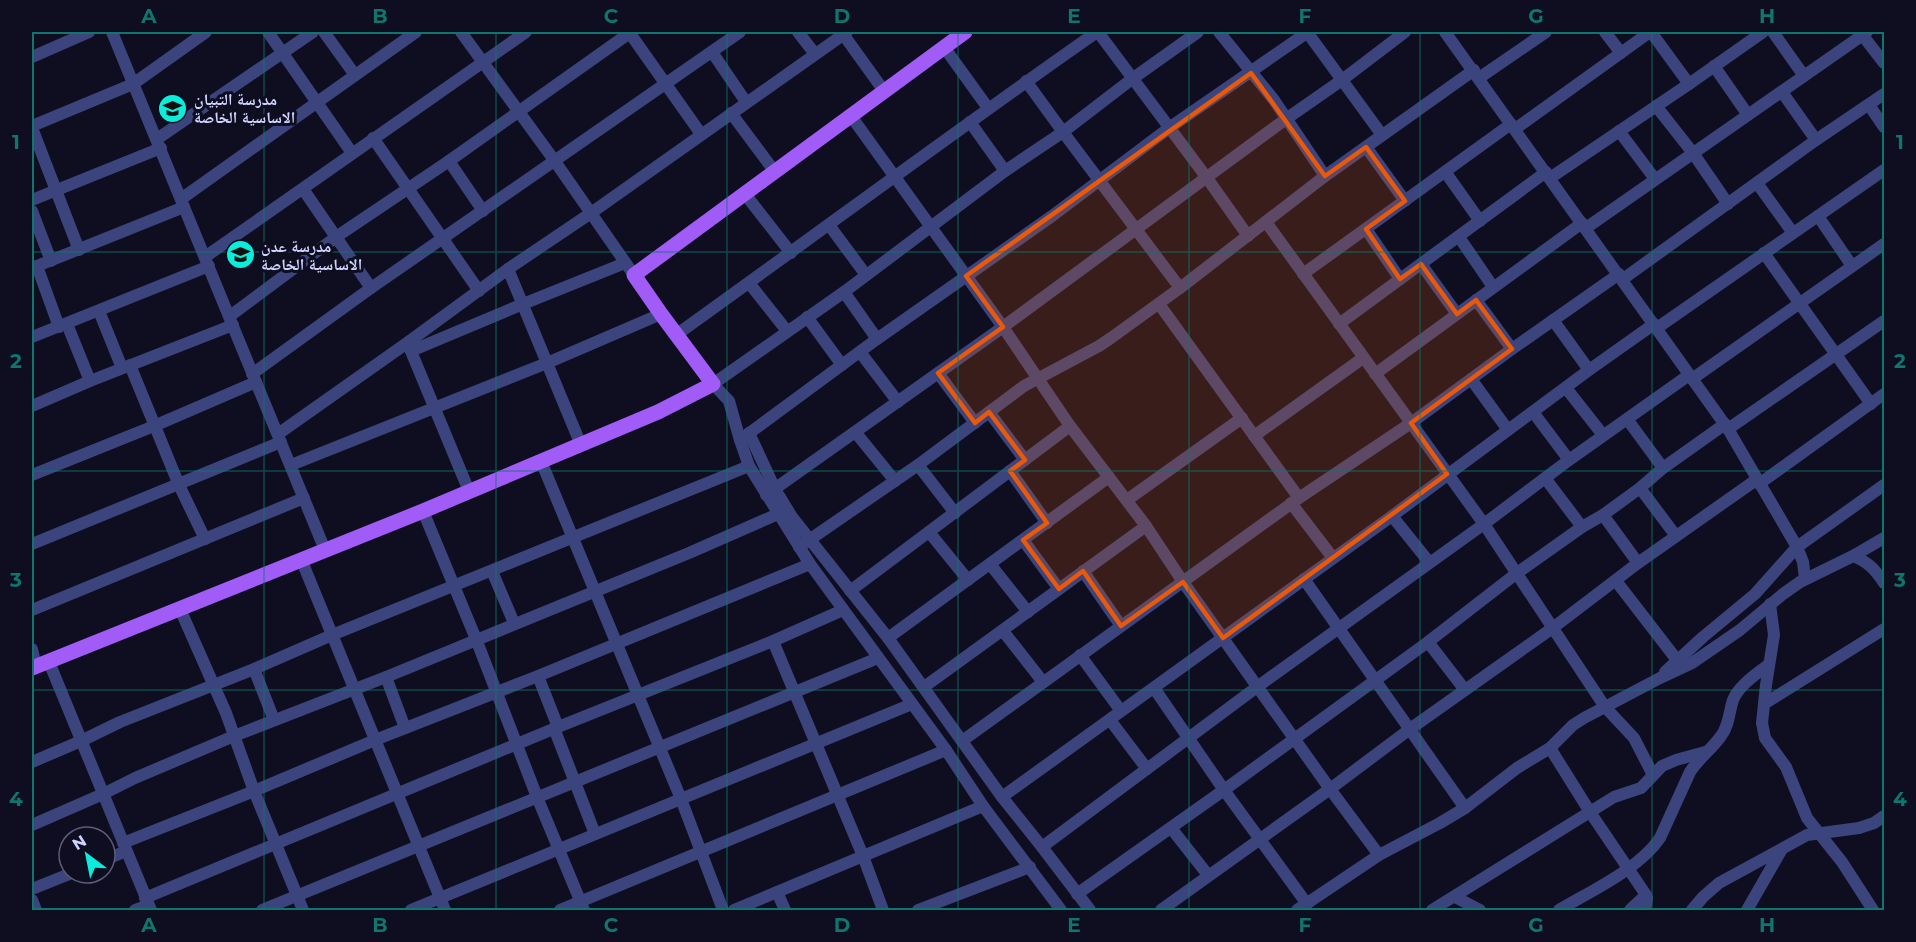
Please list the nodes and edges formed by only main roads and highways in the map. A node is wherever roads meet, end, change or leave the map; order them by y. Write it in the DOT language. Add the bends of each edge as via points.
graph roads {
  1 [pos="965,32"];
  2 [pos="39,666"];
  1 -- 2 [label="main road" via="745,194 630,269 713,384 667,408 423,511"];
}
